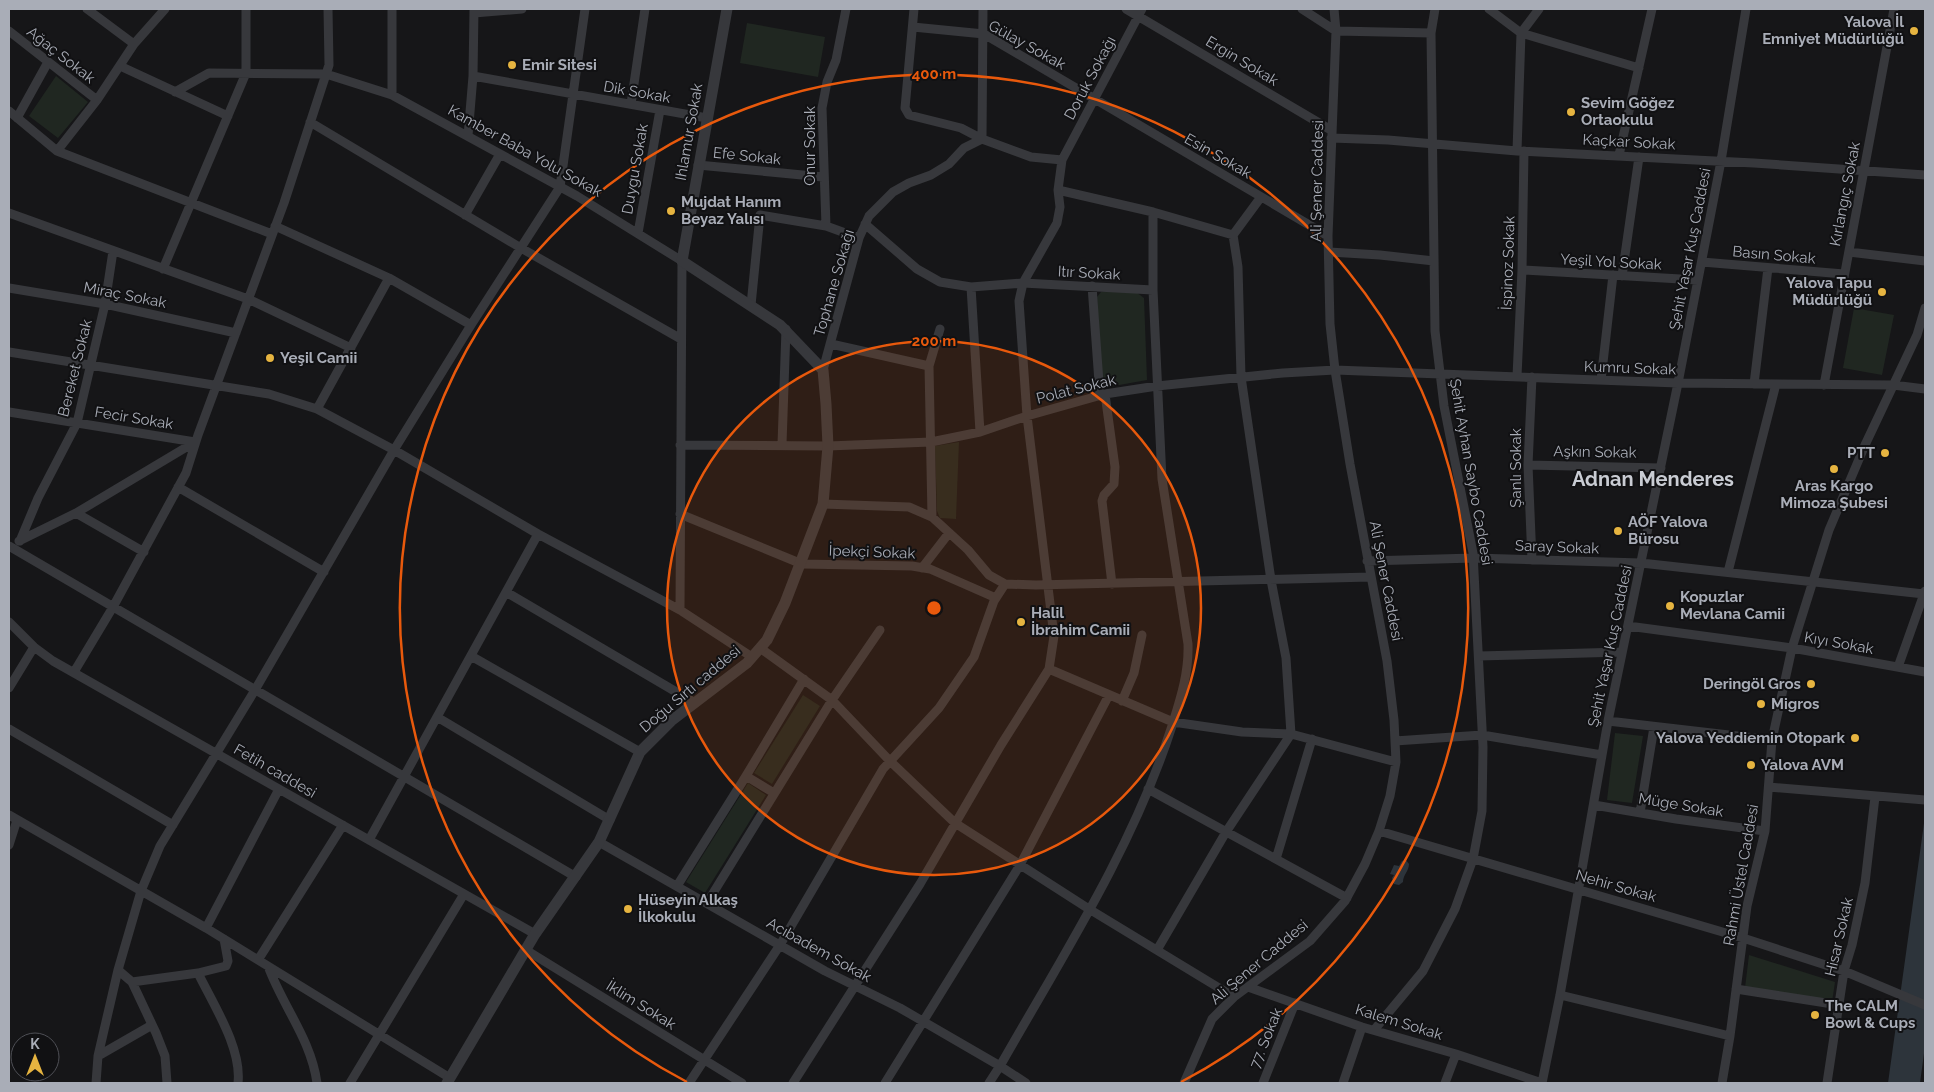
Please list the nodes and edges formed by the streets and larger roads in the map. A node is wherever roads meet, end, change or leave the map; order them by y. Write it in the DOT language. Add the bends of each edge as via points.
graph roads {
  1 [pos="88,9"];
  2 [pos="165,9"];
  3 [pos="246,9"];
  4 [pos="328,9"];
  5 [pos="392,9"];
  6 [pos="522,9"];
  7 [pos="585,9"];
  8 [pos="645,9"];
  9 [pos="728,9"];
  10 [pos="846,9"];
  11 [pos="914,9"];
  12 [pos="983,9"];
  13 [pos="1126,9"];
  14 [pos="1302,9"];
  15 [pos="1334,9"];
  16 [pos="1435,9"];
  17 [pos="1489,9"];
  18 [pos="1539,9"];
  19 [pos="1652,9"];
  20 [pos="1746,9"];
  21 [pos="1894,9"];
  22 [pos="474,11"];
  23 [pos="1140,12"];
  24 [pos="912,27"];
  25 [pos="9,31"];
  26 [pos="1336,31"];
  27 [pos="1521,32"];
  28 [pos="1431,33"];
  29 [pos="984,34"];
  30 [pos="134,44"];
  31 [pos="48,62"];
  32 [pos="120,66"];
  33 [pos="1638,68"];
  34 [pos="246,74"];
  35 [pos="326,74"];
  36 [pos="473,76"];
  37 [pos="175,92"];
  38 [pos="573,94"];
  39 [pos="392,95"];
  40 [pos="1094,98"];
  41 [pos="97,100"];
  42 [pos="631,104"];
  43 [pos="660,110"];
  44 [pos="9,111"];
  45 [pos="228,116"];
  46 [pos="18,118"];
  47 [pos="707,118"];
  48 [pos="310,122"];
  49 [pos="1331,134"];
  50 [pos="468,136"];
  51 [pos="982,139"];
  52 [pos="1433,144"];
  53 [pos="56,151"];
  54 [pos="1520,151"];
  55 [pos="500,154"];
  56 [pos="1619,156"];
  57 [pos="1639,156"];
  58 [pos="1062,160"];
  59 [pos="1722,161"];
  60 [pos="698,164"];
  61 [pos="1864,170"];
  62 [pos="1925,175"];
  63 [pos="823,177"];
  64 [pos="560,187"];
  65 [pos="1058,190"];
  66 [pos="1261,197"];
  67 [pos="191,203"];
  68 [pos="1153,212"];
  69 [pos="9,213"];
  70 [pos="465,215"];
  71 [pos="865,224"];
  72 [pos="826,226"];
  73 [pos="274,230"];
  74 [pos="638,233"];
  75 [pos="1233,235"];
  76 [pos="1328,236"];
  77 [pos="860,238"];
  78 [pos="521,248"];
  79 [pos="113,251"];
  80 [pos="1329,252"];
  81 [pos="1848,252"];
  82 [pos="682,260"];
  83 [pos="1434,261"];
  84 [pos="1925,261"];
  85 [pos="1702,262"];
  86 [pos="1768,268"];
  87 [pos="163,269"];
  88 [pos="1522,270"];
  89 [pos="1844,274"];
  90 [pos="1618,276"];
  91 [pos="389,278"];
  92 [pos="1698,280"];
  93 [pos="1023,283"];
  94 [pos="1092,286"];
  95 [pos="971,287"];
  96 [pos="9,288"];
  97 [pos="1153,290"];
  98 [pos="248,299"];
  99 [pos="105,304"];
  100 [pos="751,306"];
  101 [pos="1925,308"];
  102 [pos="471,325"];
  103 [pos="940,329"];
  104 [pos="786,330"];
  105 [pos="236,333"];
  106 [pos="681,339"];
  107 [pos="831,344"];
  108 [pos="351,348"];
  109 [pos="9,352"];
  110 [pos="90,365"];
  111 [pos="929,366"];
  112 [pos="823,370"];
  113 [pos="1334,370"];
  114 [pos="1440,373"];
  115 [pos="1517,376"];
  116 [pos="1241,377"];
  117 [pos="1532,377"];
  118 [pos="1601,380"];
  119 [pos="1678,384"];
  120 [pos="1754,384"];
  121 [pos="1776,384"];
  122 [pos="216,385"];
  123 [pos="1824,385"];
  124 [pos="1893,385"];
  125 [pos="1157,386"];
  126 [pos="1925,389"];
  127 [pos="1102,395"];
  128 [pos="317,408"];
  129 [pos="9,412"];
  130 [pos="1027,416"];
  131 [pos="77,423"];
  132 [pos="980,432"];
  133 [pos="195,442"];
  134 [pos="931,442"];
  135 [pos="782,444"];
  136 [pos="680,445"];
  137 [pos="828,446"];
  138 [pos="394,450"];
  139 [pos="1528,465"];
  140 [pos="1660,468"];
  141 [pos="178,488"];
  142 [pos="823,504"];
  143 [pos="76,513"];
  144 [pos="680,514"];
  145 [pos="932,517"];
  146 [pos="949,532"];
  147 [pos="538,534"];
  148 [pos="20,541"];
  149 [pos="9,547"];
  150 [pos="144,552"];
  151 [pos="1474,558"];
  152 [pos="1532,560"];
  153 [pos="1368,561"];
  154 [pos="1641,563"];
  155 [pos="802,564"];
  156 [pos="922,568"];
  157 [pos="324,572"];
  158 [pos="1728,572"];
  159 [pos="1370,577"];
  160 [pos="1271,580"];
  161 [pos="1177,582"];
  162 [pos="1812,582"];
  163 [pos="1005,584"];
  164 [pos="1112,584"];
  165 [pos="1048,585"];
  166 [pos="506,592"];
  167 [pos="1925,592"];
  168 [pos="996,598"];
  169 [pos="113,608"];
  170 [pos="680,610"];
  171 [pos="9,622"];
  172 [pos="1628,626"];
  173 [pos="880,630"];
  174 [pos="1142,635"];
  175 [pos="34,648"];
  176 [pos="760,648"];
  177 [pos="1792,648"];
  178 [pos="1622,652"];
  179 [pos="471,656"];
  180 [pos="1478,656"];
  181 [pos="752,657"];
  182 [pos="1898,667"];
  183 [pos="1049,669"];
  184 [pos="74,672"];
  185 [pos="1925,672"];
  186 [pos="804,679"];
  187 [pos="9,688"];
  188 [pos="255,690"];
  189 [pos="1109,695"];
  190 [pos="832,700"];
  191 [pos="1122,701"];
  192 [pos="695,702"];
  193 [pos="437,717"];
  194 [pos="1608,721"];
  195 [pos="1173,722"];
  196 [pos="1654,726"];
  197 [pos="9,729"];
  198 [pos="1291,734"];
  199 [pos="1482,735"];
  200 [pos="1312,740"];
  201 [pos="1772,740"];
  202 [pos="1395,741"];
  203 [pos="640,752"];
  204 [pos="216,753"];
  205 [pos="1602,755"];
  206 [pos="890,761"];
  207 [pos="1396,762"];
  208 [pos="746,776"];
  209 [pos="404,777"];
  210 [pos="1769,787"];
  211 [pos="279,789"];
  212 [pos="1148,789"];
  213 [pos="774,793"];
  214 [pos="1875,798"];
  215 [pos="1925,800"];
  216 [pos="1594,805"];
  217 [pos="1640,813"];
  218 [pos="13,817"];
  219 [pos="610,820"];
  220 [pos="956,823"];
  221 [pos="343,825"];
  222 [pos="173,826"];
  223 [pos="1379,831"];
  224 [pos="1765,831"];
  225 [pos="1226,832"];
  226 [pos="369,840"];
  227 [pos="599,842"];
  228 [pos="9,845"];
  229 [pos="1276,859"];
  230 [pos="1473,859"];
  231 [pos="1020,865"];
  232 [pos="576,877"];
  233 [pos="677,886"];
  234 [pos="1578,889"];
  235 [pos="141,891"];
  236 [pos="464,894"];
  237 [pos="1347,898"];
  238 [pos="707,903"];
  239 [pos="1089,909"];
  240 [pos="206,928"];
  241 [pos="535,934"];
  242 [pos="1743,938"];
  243 [pos="224,939"];
  244 [pos="780,945"];
  245 [pos="526,950"];
  246 [pos="1157,950"];
  247 [pos="258,960"];
  248 [pos="268,966"];
  249 [pos="118,970"];
  250 [pos="1844,971"];
  251 [pos="198,973"];
  252 [pos="132,982"];
  253 [pos="854,985"];
  254 [pos="1248,987"];
  255 [pos="1736,989"];
  256 [pos="1560,995"];
  257 [pos="1234,997"];
  258 [pos="1295,1003"];
  259 [pos="1839,1005"];
  260 [pos="1925,1005"];
  261 [pos="924,1022"];
  262 [pos="152,1025"];
  263 [pos="1362,1027"];
  264 [pos="1374,1030"];
  265 [pos="379,1034"];
  266 [pos="1730,1036"];
  267 [pos="1456,1054"];
  268 [pos="98,1056"];
  269 [pos="703,1060"];
  270 [pos="1000,1066"];
  271 [pos="449,1081"];
  272 [pos="96,1083"];
  273 [pos="167,1083"];
  274 [pos="238,1083"];
  275 [pos="318,1083"];
  276 [pos="350,1083"];
  277 [pos="689,1083"];
  278 [pos="742,1083"];
  279 [pos="793,1083"];
  280 [pos="884,1083"];
  281 [pos="989,1083"];
  282 [pos="1026,1083"];
  283 [pos="1184,1083"];
  284 [pos="1263,1083"];
  285 [pos="1343,1083"];
  286 [pos="1445,1083"];
  287 [pos="1542,1083"];
  288 [pos="1722,1083"];
  289 [pos="1827,1083"];
  1 -- 30 [label="street"];
  2 -- 30 [label="street"];
  3 -- 34 [label="street"];
  4 -- 35 [label="street" via="329,65"];
  5 -- 39 [label="street"];
  6 -- 22 [label="street"];
  7 -- 38 [label="street"];
  8 -- 42 [label="street"];
  9 -- 47 [label="street, Ihlamur Sokak"];
  10 -- 63 [label="street, Onur Sokak" via="822,108"];
  11 -- 24 [label="street"];
  12 -- 29 [label="street"];
  13 -- 23 [label="street, Ergin Sokak"];
  14 -- 26 [label="street"];
  15 -- 26 [label="street, Ali Şener Caddesi"];
  16 -- 28 [label="street, Şehit Ayhan Saybo Caddesi"];
  17 -- 27 [label="street"];
  18 -- 27 [label="street"];
  19 -- 33 [label="street"];
  20 -- 59 [label="street, Şehit Yaşar Kuş Caddesi"];
  21 -- 61 [label="street, Kırlangıç Sokak"];
  22 -- 36 [label="street"];
  23 -- 40 [label="street, Doruk Sokağı"];
  23 -- 49 [label="street, Ergin Sokak"];
  24 -- 29 [label="street, Gülay Sokak"];
  24 -- 51 [label="street" via="905,108 909,116 961,128"];
  25 -- 31 [label="street, Ağaç Sokak"];
  26 -- 28 [label="street"];
  26 -- 49 [label="street, Ali Şener Caddesi"];
  27 -- 33 [label="street"];
  27 -- 54 [label="street, İspinoz Sokak"];
  28 -- 52 [label="street, Şehit Ayhan Saybo Caddesi"];
  29 -- 40 [label="street, Gülay Sokak"];
  29 -- 51 [label="street"];
  30 -- 32 [label="street"];
  31 -- 41 [label="street, Ağaç Sokak"];
  31 -- 46 [label="street"];
  32 -- 37 [label="street"];
  32 -- 41 [label="street"];
  33 -- 56 [label="street"];
  34 -- 35 [label="street, Kamber Baba Yolu Sokak"];
  34 -- 37 [label="street, Kamber Baba Yolu Sokak" via="209,73"];
  34 -- 45 [label="street"];
  35 -- 39 [label="street, Kamber Baba Yolu Sokak"];
  35 -- 48 [label="street"];
  36 -- 38 [label="street, Dik Sokak"];
  36 -- 50 [label="street"];
  37 -- 45 [label="street"];
  38 -- 42 [label="street, Dik Sokak"];
  38 -- 64 [label="street"];
  39 -- 50 [label="street, Kamber Baba Yolu Sokak"];
  40 -- 58 [label="street, Doruk Sokağı"];
  40 -- 66 [label="street, Esin Sokak"];
  41 -- 53 [label="street"];
  42 -- 43 [label="street, Dik Sokak"];
  43 -- 47 [label="street, Dik Sokak"];
  43 -- 74 [label="street, Duygu Sokak"];
  44 -- 46 [label="street"];
  45 -- 67 [label="street"];
  46 -- 53 [label="street"];
  47 -- 60 [label="street, Ihlamur Sokak"];
  48 -- 70 [label="street"];
  48 -- 73 [label="street"];
  49 -- 52 [label="street, Kaçkar Sokak"];
  49 -- 76 [label="street, Ali Şener Caddesi"];
  50 -- 55 [label="street, Kamber Baba Yolu Sokak"];
  51 -- 58 [label="street" via="1031,157"];
  51 -- 71 [label="street, Tophane Sokağı" via="964,148 949,164 931,175 892,192"];
  52 -- 54 [label="street, Kaçkar Sokak"];
  52 -- 83 [label="street, Şehit Ayhan Saybo Caddesi"];
  53 -- 67 [label="street"];
  54 -- 56 [label="street, Kaçkar Sokak"];
  54 -- 88 [label="street, İspinoz Sokak"];
  55 -- 64 [label="street, Kamber Baba Yolu Sokak"];
  55 -- 70 [label="street"];
  56 -- 57 [label="street, Kaçkar Sokak"];
  57 -- 59 [label="street, Kaçkar Sokak"];
  57 -- 90 [label="street"];
  58 -- 65 [label="street, Doruk Sokağı"];
  59 -- 61 [label="street, Kaçkar Sokak"];
  59 -- 85 [label="street, Şehit Yaşar Kuş Caddesi"];
  60 -- 63 [label="street, Efe Sokak"];
  60 -- 82 [label="street, Ihlamur Sokak"];
  61 -- 62 [label="street, Kaçkar Sokak"];
  61 -- 81 [label="street, Kırlangıç Sokak"];
  63 -- 72 [label="street, Onur Sokak"];
  64 -- 74 [label="street, Kamber Baba Yolu Sokak"];
  64 -- 78 [label="street"];
  65 -- 68 [label="street"];
  65 -- 93 [label="street, Doruk Sokağı" via="1060,207 1057,223"];
  66 -- 75 [label="street"];
  66 -- 76 [label="street, Esin Sokak"];
  67 -- 73 [label="street"];
  67 -- 87 [label="street"];
  68 -- 75 [label="street"];
  68 -- 97 [label="street"];
  69 -- 79 [label="street"];
  70 -- 78 [label="street"];
  71 -- 77 [label="street, Tophane Sokağı"];
  71 -- 95 [label="street, Itır Sokak" via="917,269 940,282"];
  72 -- 77 [label="street"];
  72 -- 100 [label="street" via="760,214"];
  73 -- 91 [label="street"];
  73 -- 98 [label="street"];
  74 -- 82 [label="street, Kamber Baba Yolu Sokak"];
  75 -- 116 [label="street" via="1238,267"];
  76 -- 80 [label="street, Ali Şener Caddesi"];
  77 -- 107 [label="street, Tophane Sokağı"];
  78 -- 102 [label="street"];
  78 -- 106 [label="street"];
  79 -- 87 [label="street"];
  79 -- 99 [label="street, Bereket Sokak"];
  80 -- 83 [label="street"];
  80 -- 113 [label="street, Ali Şener Caddesi"];
  81 -- 84 [label="street"];
  81 -- 89 [label="street, Kırlangıç Sokak"];
  82 -- 100 [label="street, Kamber Baba Yolu Sokak"];
  82 -- 106 [label="street"];
  83 -- 114 [label="street, Şehit Ayhan Saybo Caddesi" via="1435,331"];
  85 -- 86 [label="street, Basın Sokak"];
  85 -- 92 [label="street, Şehit Yaşar Kuş Caddesi"];
  86 -- 89 [label="street, Basın Sokak"];
  86 -- 120 [label="street"];
  87 -- 98 [label="street"];
  88 -- 90 [label="street, Yeşil Yol Sokak"];
  88 -- 115 [label="street, İspinoz Sokak"];
  89 -- 123 [label="street, Kırlangıç Sokak"];
  90 -- 92 [label="street, Yeşil Yol Sokak"];
  90 -- 118 [label="street"];
  91 -- 102 [label="street"];
  91 -- 108 [label="street"];
  92 -- 119 [label="street, Şehit Yaşar Kuş Caddesi"];
  93 -- 94 [label="street, Itır Sokak"];
  93 -- 95 [label="street, Itır Sokak"];
  93 -- 130 [label="street" via="1019,302"];
  94 -- 97 [label="street, Itır Sokak"];
  94 -- 127 [label="street"];
  95 -- 132 [label="street"];
  96 -- 99 [label="street, Miraç Sokak"];
  97 -- 125 [label="street"];
  98 -- 105 [label="street"];
  98 -- 108 [label="street"];
  99 -- 105 [label="street, Miraç Sokak"];
  99 -- 110 [label="street, Bereket Sokak"];
  100 -- 104 [label="street, Kamber Baba Yolu Sokak"];
  101 -- 124 [label="street, Rahmi Üstel Caddesi" via="1917,334"];
  102 -- 138 [label="street"];
  103 -- 111 [label="street"];
  104 -- 112 [label="street, Kamber Baba Yolu Sokak"];
  104 -- 135 [label="street"];
  105 -- 122 [label="street"];
  106 -- 136 [label="street"];
  107 -- 111 [label="street"];
  107 -- 112 [label="street, Tophane Sokağı"];
  108 -- 128 [label="street"];
  109 -- 110 [label="street"];
  110 -- 122 [label="street"];
  110 -- 131 [label="street, Bereket Sokak"];
  111 -- 134 [label="street"];
  112 -- 137 [label="street, Doğu Sırtı caddesi"];
  113 -- 114 [label="street, Kumru Sokak"];
  113 -- 116 [label="street, Polat Sokak"];
  113 -- 153 [label="street, Ali Şener Caddesi"];
  114 -- 115 [label="street, Kumru Sokak"];
  114 -- 151 [label="street, Şehit Ayhan Saybo Caddesi"];
  115 -- 117 [label="street, Kumru Sokak"];
  116 -- 125 [label="street, Polat Sokak"];
  116 -- 160 [label="street"];
  117 -- 118 [label="street, Kumru Sokak"];
  117 -- 139 [label="street, Şanlı Sokak"];
  118 -- 119 [label="street, Kumru Sokak"];
  119 -- 120 [label="street, Kumru Sokak"];
  119 -- 140 [label="street, Şehit Yaşar Kuş Caddesi"];
  120 -- 121 [label="street, Kumru Sokak"];
  121 -- 123 [label="street, Kumru Sokak"];
  121 -- 158 [label="street"];
  122 -- 128 [label="street" via="269,394"];
  122 -- 133 [label="street"];
  123 -- 124 [label="street, Kumru Sokak"];
  124 -- 126 [label="street, Kumru Sokak"];
  124 -- 162 [label="street, Rahmi Üstel Caddesi" via="1828,530"];
  125 -- 127 [label="street, Polat Sokak"];
  125 -- 161 [label="street" via="1162,479"];
  127 -- 130 [label="street, Polat Sokak"];
  127 -- 164 [label="street" via="1115,467 1114,484 1102,501"];
  128 -- 138 [label="street"];
  129 -- 131 [label="street, Fecir Sokak"];
  130 -- 132 [label="street, Polat Sokak"];
  130 -- 165 [label="street"];
  131 -- 133 [label="street, Fecir Sokak"];
  131 -- 148 [label="street, Bereket Sokak"];
  132 -- 134 [label="street, Polat Sokak"];
  133 -- 141 [label="street"];
  133 -- 143 [label="street"];
  134 -- 137 [label="street, Polat Sokak"];
  134 -- 145 [label="street"];
  135 -- 136 [label="street, Polat Sokak"];
  135 -- 137 [label="street, Polat Sokak"];
  136 -- 144 [label="street"];
  137 -- 142 [label="street, Doğu Sırtı caddesi"];
  138 -- 147 [label="street"];
  138 -- 157 [label="street"];
  139 -- 140 [label="street, Aşkın Sokak"];
  139 -- 152 [label="street, Şanlı Sokak"];
  140 -- 154 [label="street, Şehit Yaşar Kuş Caddesi"];
  141 -- 150 [label="street"];
  141 -- 157 [label="street"];
  142 -- 145 [label="street" via="910,507"];
  142 -- 155 [label="street, Doğu Sırtı caddesi"];
  143 -- 148 [label="street"];
  143 -- 150 [label="street"];
  144 -- 155 [label="street"];
  144 -- 170 [label="street"];
  145 -- 146 [label="street"];
  146 -- 156 [label="street"];
  146 -- 163 [label="street" via="990,575"];
  147 -- 166 [label="street"];
  147 -- 170 [label="street"];
  148 -- 149 [label="street"];
  149 -- 169 [label="street"];
  150 -- 169 [label="street"];
  151 -- 152 [label="street, Saray Sokak"];
  151 -- 153 [label="street, Saray Sokak"];
  151 -- 180 [label="street, Şehit Ayhan Saybo Caddesi"];
  152 -- 154 [label="street, Saray Sokak"];
  153 -- 159 [label="street, Ali Şener Caddesi"];
  154 -- 158 [label="street, Saray Sokak"];
  154 -- 172 [label="street, Şehit Yaşar Kuş Caddesi"];
  155 -- 156 [label="street, İpekçi Sokak"];
  155 -- 176 [label="street, Doğu Sırtı caddesi" via="767,640"];
  156 -- 168 [label="street, İpekçi Sokak"];
  157 -- 188 [label="street"];
  158 -- 162 [label="street, Saray Sokak"];
  159 -- 160 [label="street"];
  159 -- 202 [label="street, Ali Şener Caddesi" via="1387,660"];
  160 -- 161 [label="street"];
  160 -- 198 [label="street" via="1286,658"];
  161 -- 164 [label="street"];
  161 -- 195 [label="street" via="1189,661"];
  162 -- 167 [label="street, Saray Sokak"];
  162 -- 177 [label="street, Rahmi Üstel Caddesi"];
  163 -- 165 [label="street"];
  163 -- 168 [label="street"];
  164 -- 165 [label="street"];
  165 -- 183 [label="street" via="1054,636"];
  166 -- 179 [label="street"];
  166 -- 192 [label="street"];
  167 -- 182 [label="street"];
  168 -- 206 [label="street" via="974,657 939,708"];
  169 -- 184 [label="street"];
  169 -- 188 [label="street"];
  170 -- 181 [label="street"];
  171 -- 175 [label="street, Fetih caddesi"];
  172 -- 177 [label="street, Kıyı Sokak"];
  172 -- 178 [label="street, Şehit Yaşar Kuş Caddesi"];
  173 -- 190 [label="street"];
  174 -- 191 [label="street" via="1134,673"];
  175 -- 184 [label="street, Fetih caddesi"];
  175 -- 187 [label="street"];
  176 -- 181 [label="street, Doğu Sırtı caddesi"];
  176 -- 186 [label="street"];
  177 -- 182 [label="street, Kıyı Sokak"];
  177 -- 201 [label="street, Rahmi Üstel Caddesi"];
  178 -- 180 [label="street"];
  178 -- 194 [label="street, Şehit Yaşar Kuş Caddesi"];
  179 -- 193 [label="street"];
  179 -- 203 [label="street"];
  180 -- 199 [label="street, Şehit Ayhan Saybo Caddesi"];
  181 -- 192 [label="street, Doğu Sırtı caddesi"];
  182 -- 185 [label="street, Kıyı Sokak"];
  183 -- 189 [label="street"];
  183 -- 220 [label="street"];
  184 -- 204 [label="street, Fetih caddesi"];
  186 -- 190 [label="street"];
  186 -- 208 [label="street"];
  188 -- 204 [label="street"];
  188 -- 209 [label="street"];
  189 -- 191 [label="street"];
  189 -- 231 [label="street"];
  190 -- 206 [label="street"];
  190 -- 213 [label="street"];
  191 -- 195 [label="street"];
  192 -- 203 [label="street, Doğu Sırtı caddesi"];
  193 -- 209 [label="street"];
  193 -- 219 [label="street"];
  194 -- 196 [label="street"];
  194 -- 205 [label="street, Şehit Yaşar Kuş Caddesi"];
  195 -- 198 [label="street" via="1242,732"];
  195 -- 212 [label="street"];
  196 -- 201 [label="street"];
  196 -- 217 [label="street"];
  197 -- 222 [label="street"];
  198 -- 200 [label="street"];
  198 -- 225 [label="street"];
  199 -- 202 [label="street"];
  199 -- 205 [label="street"];
  199 -- 230 [label="street, Şehit Ayhan Saybo Caddesi" via="1482,811"];
  200 -- 207 [label="street"];
  200 -- 229 [label="street"];
  201 -- 210 [label="street, Rahmi Üstel Caddesi"];
  202 -- 207 [label="street, Ali Şener Caddesi"];
  203 -- 219 [label="street, Doğu Sırtı caddesi"];
  204 -- 211 [label="street, Fetih caddesi"];
  204 -- 222 [label="street"];
  205 -- 216 [label="street, Şehit Yaşar Kuş Caddesi"];
  206 -- 220 [label="street"];
  206 -- 244 [label="street"];
  207 -- 223 [label="street, Ali Şener Caddesi"];
  208 -- 213 [label="street"];
  208 -- 233 [label="street"];
  209 -- 226 [label="street"];
  209 -- 232 [label="street"];
  210 -- 214 [label="street"];
  210 -- 224 [label="street, Rahmi Üstel Caddesi"];
  211 -- 221 [label="street, Fetih caddesi"];
  211 -- 240 [label="street"];
  212 -- 225 [label="street"];
  212 -- 239 [label="street" via="1119,856"];
  213 -- 238 [label="street"];
  214 -- 215 [label="street"];
  214 -- 250 [label="street, Hisar Sokak" via="1865,884"];
  216 -- 217 [label="street, Müge Sokak"];
  216 -- 234 [label="street, Şehit Yaşar Kuş Caddesi"];
  217 -- 224 [label="street, Müge Sokak"];
  218 -- 228 [label="street"];
  218 -- 235 [label="street"];
  219 -- 227 [label="street, Doğu Sırtı caddesi"];
  220 -- 231 [label="street"];
  220 -- 253 [label="street"];
  221 -- 226 [label="street, Fetih caddesi"];
  221 -- 247 [label="street"];
  222 -- 235 [label="street" via="160,846"];
  223 -- 230 [label="street, Nehir Sokak"];
  223 -- 237 [label="street, Ali Şener Caddesi"];
  224 -- 242 [label="street, Rahmi Üstel Caddesi" via="1747,906"];
  225 -- 229 [label="street"];
  225 -- 246 [label="street"];
  226 -- 236 [label="street, Fetih caddesi"];
  227 -- 232 [label="street, Doğu Sırtı caddesi"];
  227 -- 233 [label="street, Acıbadem Sokak"];
  229 -- 237 [label="street"];
  230 -- 234 [label="street, Nehir Sokak"];
  230 -- 264 [label="street, Şehit Ayhan Saybo Caddesi" via="1455,909 1423,971"];
  231 -- 239 [label="street"];
  231 -- 261 [label="street"];
  232 -- 241 [label="street, Doğu Sırtı caddesi"];
  233 -- 238 [label="street, Acıbadem Sokak"];
  234 -- 242 [label="street, Nehir Sokak"];
  234 -- 256 [label="street, Şehit Yaşar Kuş Caddesi"];
  235 -- 240 [label="street"];
  235 -- 249 [label="street"];
  236 -- 241 [label="street, Fetih caddesi"];
  236 -- 265 [label="street"];
  237 -- 254 [label="street, Ali Şener Caddesi" via="1310,941"];
  238 -- 244 [label="street, Acıbadem Sokak"];
  239 -- 246 [label="street"];
  239 -- 270 [label="street"];
  240 -- 243 [label="street"];
  241 -- 245 [label="street, Doğu Sırtı caddesi"];
  242 -- 250 [label="street, Nehir Sokak"];
  242 -- 255 [label="street, Rahmi Üstel Caddesi"];
  243 -- 247 [label="street"];
  243 -- 251 [label="street" via="226,966"];
  244 -- 253 [label="street, Acıbadem Sokak"];
  244 -- 269 [label="street"];
  245 -- 269 [label="street, İklim Sokak"];
  245 -- 271 [label="street, Doğu Sırtı caddesi"];
  246 -- 257 [label="street"];
  247 -- 248 [label="street"];
  248 -- 265 [label="street"];
  248 -- 275 [label="street" via="304,1036"];
  249 -- 252 [label="street"];
  249 -- 268 [label="street"];
  250 -- 259 [label="street, Hisar Sokak"];
  250 -- 260 [label="street, Nehir Sokak"];
  251 -- 252 [label="street"];
  251 -- 274 [label="street" via="238,1061"];
  252 -- 262 [label="street"];
  253 -- 261 [label="street, Acıbadem Sokak"];
  253 -- 279 [label="street"];
  254 -- 257 [label="street, Ali Şener Caddesi"];
  254 -- 258 [label="street, Kalem Sokak"];
  255 -- 259 [label="street"];
  255 -- 266 [label="street, Rahmi Üstel Caddesi"];
  256 -- 266 [label="street"];
  256 -- 287 [label="street, Şehit Yaşar Kuş Caddesi"];
  257 -- 283 [label="street, Ali Şener Caddesi" via="1212,1019"];
  258 -- 263 [label="street, Kalem Sokak"];
  258 -- 284 [label="street, 77. Sokak"];
  259 -- 289 [label="street, Hisar Sokak"];
  261 -- 270 [label="street, Acıbadem Sokak"];
  261 -- 280 [label="street"];
  262 -- 268 [label="street"];
  262 -- 273 [label="street" via="165,1056"];
  263 -- 264 [label="street, Kalem Sokak"];
  263 -- 285 [label="street"];
  264 -- 267 [label="street, Kalem Sokak"];
  265 -- 271 [label="street"];
  265 -- 276 [label="street"];
  266 -- 288 [label="street, Rahmi Üstel Caddesi"];
  267 -- 286 [label="street"];
  267 -- 287 [label="street, Kalem Sokak"];
  268 -- 272 [label="street"];
  269 -- 277 [label="street"];
  269 -- 278 [label="street, İklim Sokak"];
  270 -- 281 [label="street"];
  270 -- 282 [label="street, Acıbadem Sokak"];
}
